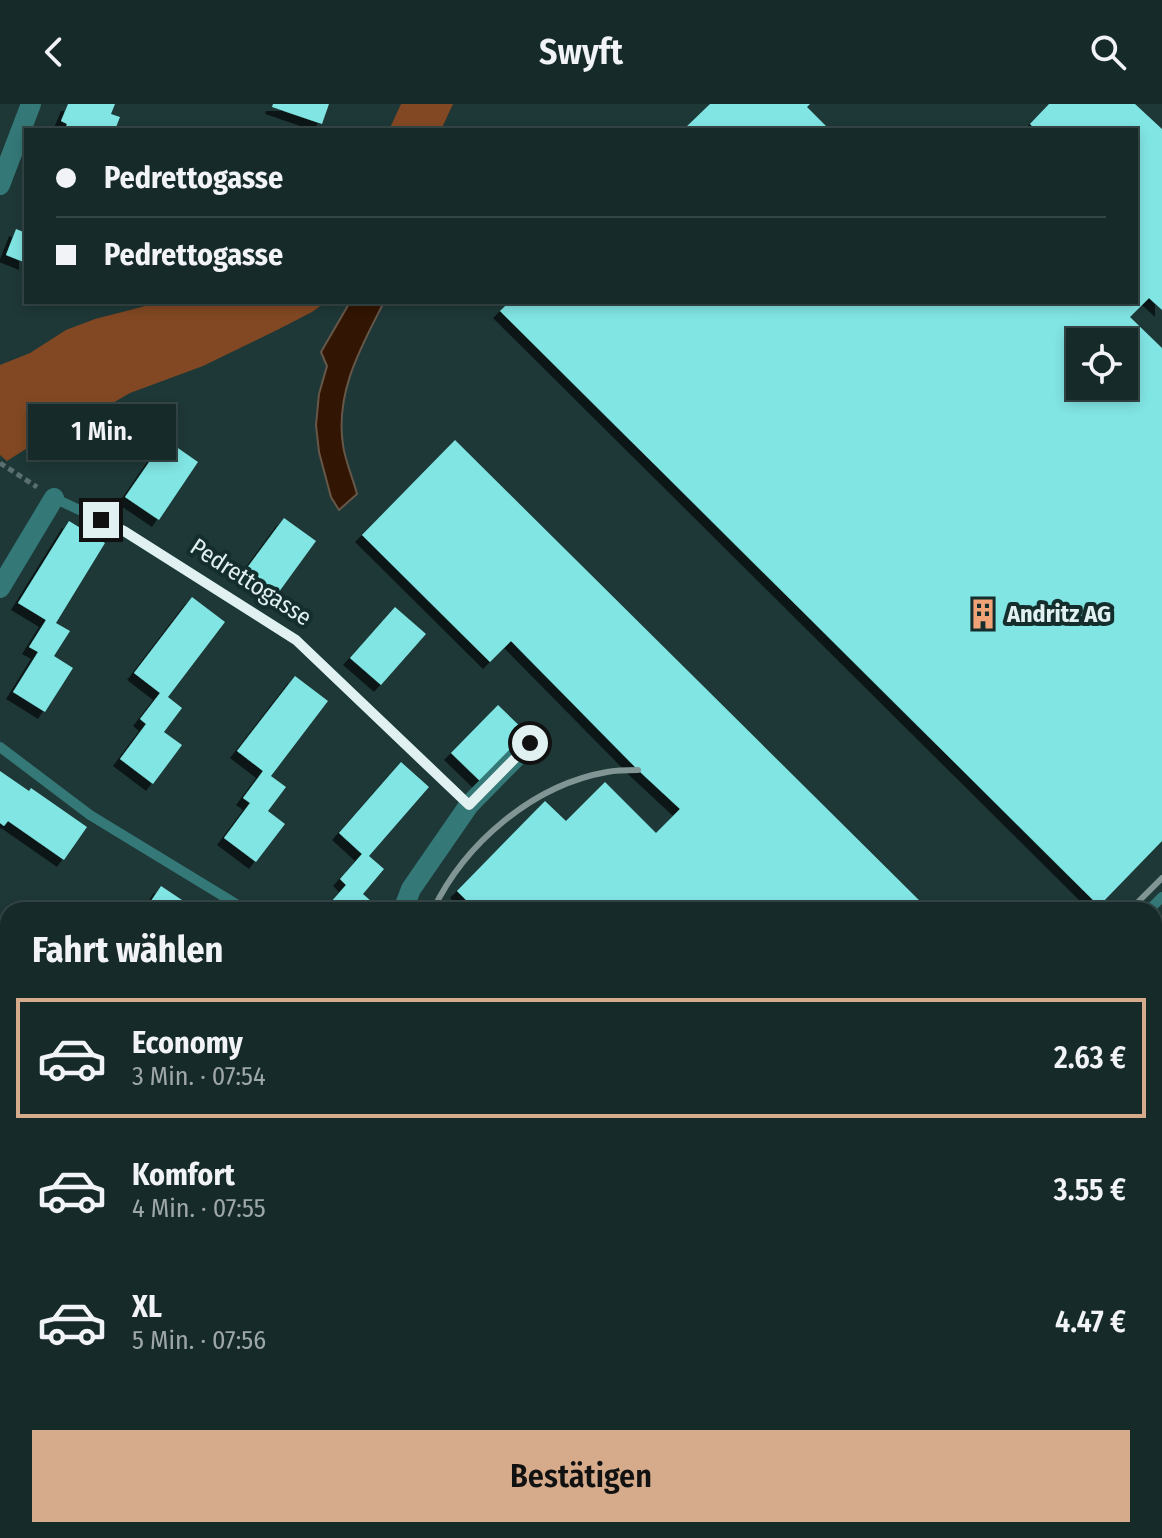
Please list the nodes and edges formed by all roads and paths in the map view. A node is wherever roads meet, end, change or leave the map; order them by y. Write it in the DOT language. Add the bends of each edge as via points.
graph roads {
  1 [pos="31,104"];
  2 [pos="0,185"];
  3 [pos="0,463"];
  4 [pos="54,498"];
  5 [pos="0,588"];
  6 [pos="530,743"];
  7 [pos="0,747"];
  8 [pos="469,805"];
  9 [pos="233,902"];
  10 [pos="406,902"];
  1 -- 2 [label="street"];
  3 -- 4 [label="path"];
  4 -- 5 [label="street"];
  4 -- 8 [label="lane, Pedrettogasse" via="124,531 296,640"];
  6 -- 8 [label="street"];
  7 -- 9 [label="lane" via="90,815"];
  8 -- 10 [label="street"];
}
